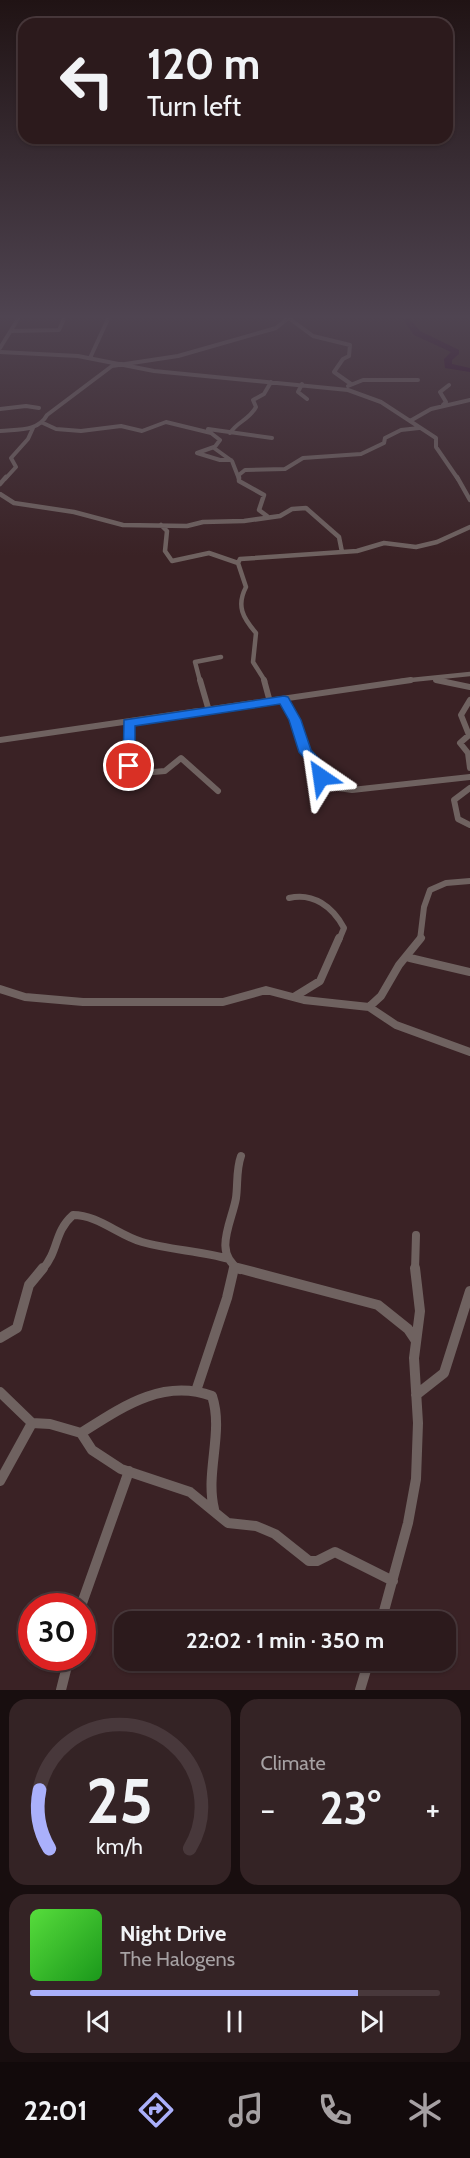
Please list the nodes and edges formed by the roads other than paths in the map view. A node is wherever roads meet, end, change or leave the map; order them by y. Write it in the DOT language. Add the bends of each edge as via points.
graph roads {
  1 [pos="69,398"];
  2 [pos="257,398"];
  3 [pos="371,398"];
  4 [pos="444,398"];
  5 [pos="470,400"];
  6 [pos="443,405"];
  7 [pos="0,408"];
  8 [pos="39,408"];
  9 [pos="420,413"];
  10 [pos="404,415"];
  11 [pos="410,421"];
  12 [pos="43,423"];
  13 [pos="193,427"];
  14 [pos="18,428"];
  15 [pos="33,428"];
  16 [pos="423,428"];
  17 [pos="0,431"];
  18 [pos="230,433"];
  19 [pos="30,435"];
  20 [pos="272,438"];
  21 [pos="214,447"];
  22 [pos="231,460"];
  23 [pos="240,474"];
  24 [pos="0,484"];
  25 [pos="0,494"];
  26 [pos="470,500"];
  27 [pos="267,517"];
  28 [pos="161,525"];
  29 [pos="470,527"];
  30 [pos="342,552"];
  31 [pos="238,563"];
  32 [pos="221,657"];
  33 [pos="470,674"];
  34 [pos="424,678"];
  35 [pos="470,687"];
  36 [pos="284,700"];
  37 [pos="470,700"];
  38 [pos="270,702"];
  39 [pos="209,711"];
  40 [pos="129,723"];
  41 [pos="0,740"];
  42 [pos="470,773"];
  43 [pos="470,787"];
  44 [pos="218,791"];
  45 [pos="470,825"];
  46 [pos="470,881"];
  47 [pos="289,897"];
  48 [pos="410,958"];
  49 [pos="470,972"];
  50 [pos="0,989"];
  51 [pos="293,997"];
  52 [pos="369,1006"];
  53 [pos="470,1052"];
  54 [pos="241,1156"];
  55 [pos="416,1235"];
  56 [pos="231,1263"];
  57 [pos="470,1291"];
  58 [pos="0,1338"];
  59 [pos="416,1341"];
  60 [pos="197,1388"];
  61 [pos="0,1392"];
  62 [pos="416,1395"];
  63 [pos="32,1423"];
  64 [pos="81,1434"];
  65 [pos="129,1471"];
  66 [pos="0,1481"];
  67 [pos="215,1513"];
  68 [pos="393,1581"];
  69 [pos="86,1593"];
  70 [pos="384,1611"];
  71 [pos="66,1671"];
  72 [pos="366,1671"];
  73 [pos="61,1690"];
  74 [pos="360,1690"];
  1 -- 12 [label="street"];
  2 -- 18 [label="street" via="253,400 256,407 250,419"];
  3 -- 10 [label="street"];
  4 -- 6 [label="street"];
  5 -- 6 [label="street"];
  6 -- 9 [label="street"];
  7 -- 8 [label="street"];
  9 -- 10 [label="street"];
  9 -- 11 [label="street"];
  10 -- 11 [label="street"];
  11 -- 16 [label="street"];
  12 -- 13 [label="street" via="56,429 85,431 121,426 145,431 162,423"];
  12 -- 15 [label="street"];
  13 -- 18 [label="street"];
  13 -- 21 [label="street" via="218,436 220,441"];
  14 -- 15 [label="street"];
  14 -- 17 [label="street"];
  14 -- 19 [label="street"];
  15 -- 19 [label="street"];
  16 -- 23 [label="street" via="409,427 390,433 384,443 361,454 303,458 290,468 245,470"];
  16 -- 26 [label="street" via="436,438 436,447"];
  18 -- 20 [label="street"];
  19 -- 24 [label="street" via="11,458 16,467"];
  21 -- 22 [label="street"];
  21 -- 22 [label="street" via="197,453"];
  22 -- 23 [label="street"];
  23 -- 27 [label="street" via="240,481 264,495 259,510"];
  25 -- 28 [label="street" via="14,503 74,512 119,525"];
  27 -- 28 [label="street"];
  27 -- 30 [label="street" via="308,508 316,520 339,537"];
  28 -- 31 [label="street" via="167,531 164,546 168,560 183,561 208,553"];
  29 -- 30 [label="street" via="421,546 384,543"];
  30 -- 31 [label="street" via="240,559"];
  31 -- 38 [label="street" via="246,587 239,597 240,613 256,633 253,662 267,684"];
  32 -- 39 [label="street" via="195,662 209,700"];
  33 -- 34 [label="street"];
  34 -- 35 [label="street"];
  34 -- 36 [label="street"];
  36 -- 38 [label="street"];
  36 -- 42 [label="street" via="305,752 332,787 352,790 401,786"];
  37 -- 42 [label="street" via="461,715 469,735 460,743 468,753"];
  38 -- 39 [label="street"];
  39 -- 40 [label="street"];
  40 -- 41 [label="street"];
  40 -- 44 [label="street" via="130,774 165,771 181,758"];
  42 -- 43 [label="street"];
  43 -- 45 [label="street" via="454,800 458,819"];
  46 -- 48 [label="street" via="446,883 430,890 422,909 423,930"];
  47 -- 51 [label="street" via="303,895 316,901 336,916 344,928 320,981"];
  48 -- 49 [label="street"];
  48 -- 52 [label="street" via="400,964 380,998"];
  50 -- 51 [label="street" via="25,997 83,1002 223,1002 266,990"];
  51 -- 52 [label="street"];
  52 -- 53 [label="street" via="396,1025"];
  54 -- 56 [label="street" via="225,1239"];
  55 -- 59 [label="street" via="420,1311"];
  56 -- 58 [label="street" via="202,1251 142,1242 84,1215 73,1215 61,1226 54,1256 29,1285 17,1328"];
  56 -- 59 [label="street" via="244,1272 378,1305 408,1329"];
  56 -- 60 [label="street" via="227,1298"];
  57 -- 62 [label="street" via="444,1373"];
  59 -- 62 [label="street"];
  60 -- 64 [label="street" via="153,1392"];
  60 -- 67 [label="street" via="212,1396 216,1408 210,1498"];
  61 -- 63 [label="street"];
  62 -- 68 [label="street" via="416,1479"];
  63 -- 64 [label="street"];
  63 -- 66 [label="street"];
  64 -- 65 [label="street" via="92,1450"];
  65 -- 67 [label="street" via="190,1492"];
  65 -- 69 [label="street"];
  67 -- 68 [label="street" via="228,1523 256,1526 275,1534 309,1561 335,1552"];
  68 -- 70 [label="street"];
  71 -- 73 [label="street"];
  72 -- 74 [label="street"];
}
